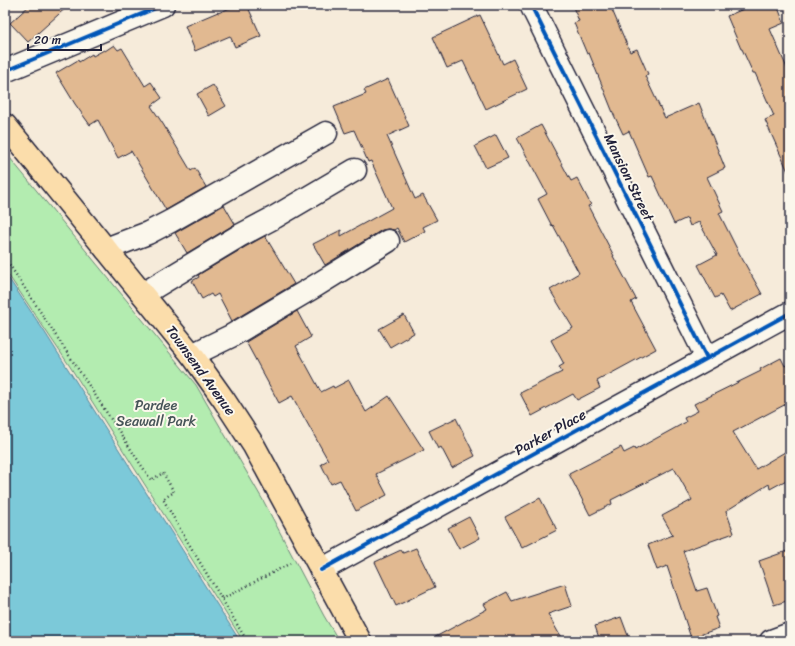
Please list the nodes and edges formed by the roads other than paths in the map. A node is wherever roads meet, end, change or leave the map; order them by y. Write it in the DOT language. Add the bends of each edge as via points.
graph roads {
  1 [pos="163,5"];
  2 [pos="531,5"];
  3 [pos="5,71"];
  4 [pos="5,125"];
  5 [pos="326,133"];
  6 [pos="355,170"];
  7 [pos="388,241"];
  8 [pos="106,249"];
  9 [pos="143,294"];
  10 [pos="790,313"];
  11 [pos="192,355"];
  12 [pos="707,358"];
  13 [pos="320,570"];
  14 [pos="790,634"];
  15 [pos="360,641"];
  16 [pos="771,641"];
  1 -- 3 [label="street"];
  2 -- 12 [label="street, Mansion Street"];
  4 -- 8 [label="main road, Townsend Avenue"];
  5 -- 8 [label="street" via="172,221"];
  6 -- 9 [label="street"];
  7 -- 11 [label="street" via="231,336"];
  8 -- 9 [label="main road, Townsend Avenue"];
  9 -- 11 [label="main road, Townsend Avenue"];
  10 -- 12 [label="street, Parker Place"];
  11 -- 13 [label="main road, Townsend Avenue" via="254,446"];
  12 -- 13 [label="street, Parker Place"];
  13 -- 15 [label="main road, Townsend Avenue"];
  14 -- 16 [label="street"];
}
